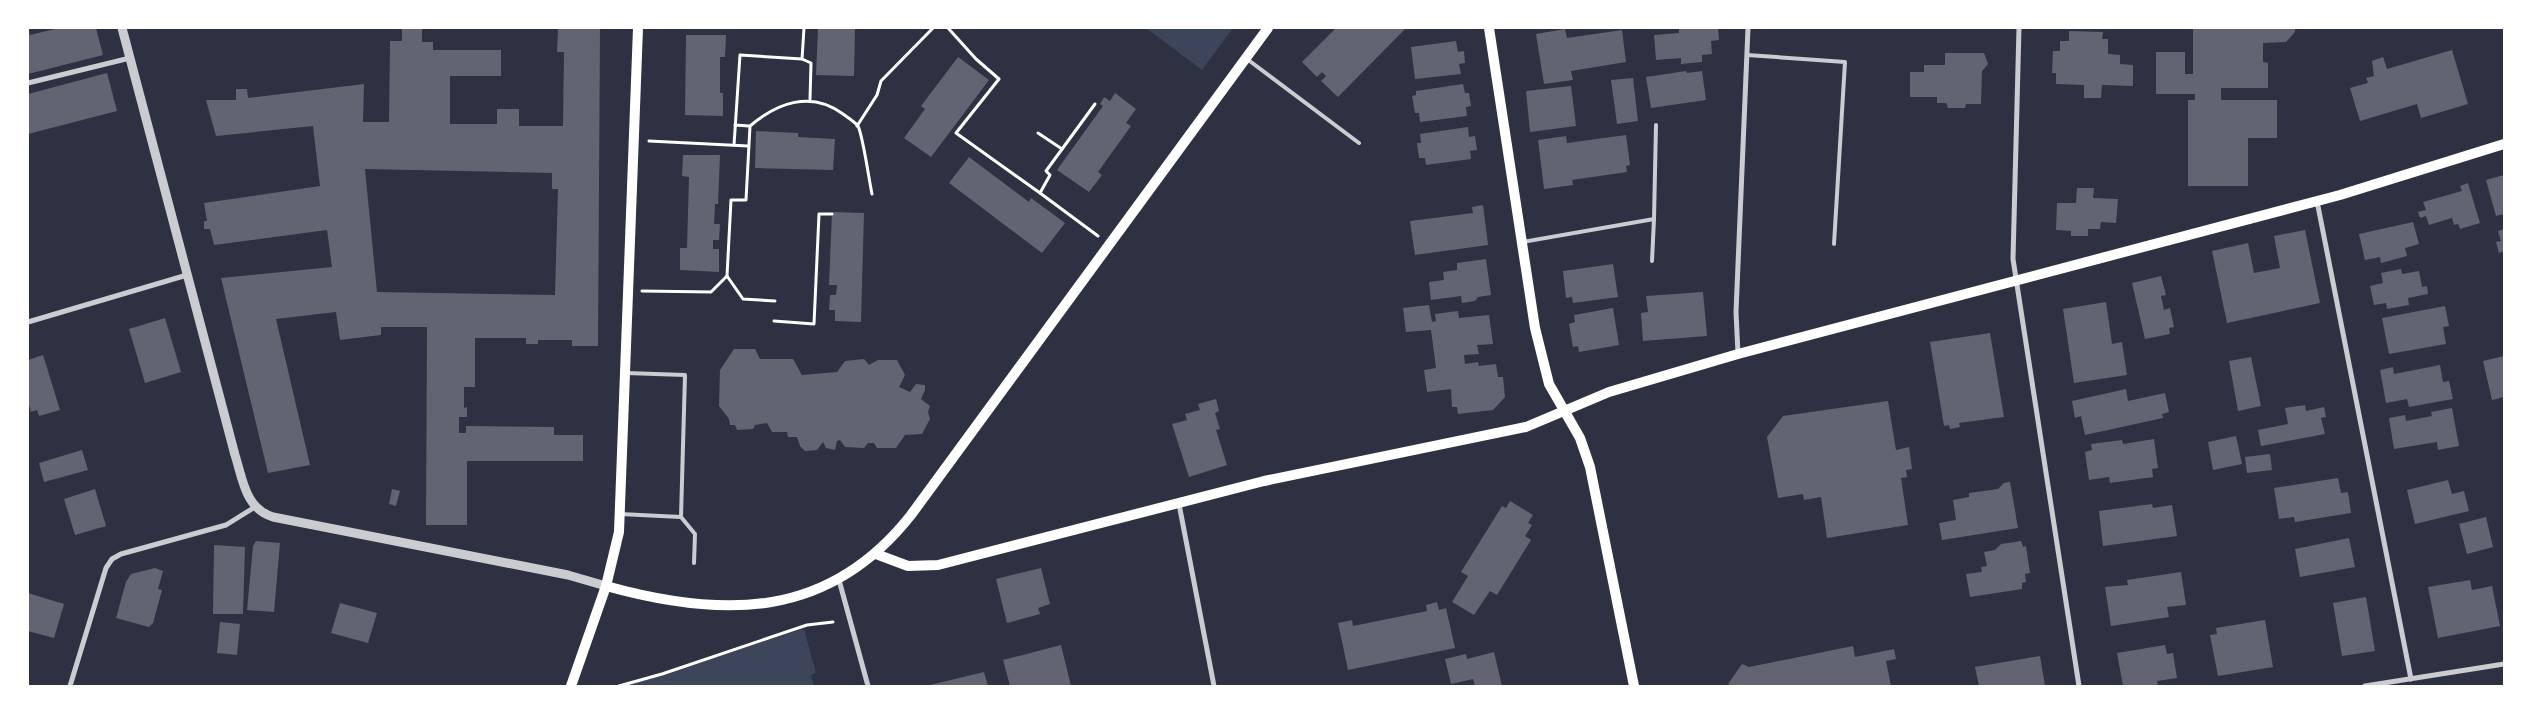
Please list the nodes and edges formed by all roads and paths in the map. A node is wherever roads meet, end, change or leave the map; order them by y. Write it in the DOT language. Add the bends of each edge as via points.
graph roads {
  1 [pos="122,28"];
  2 [pos="638,28"];
  3 [pos="804,28"];
  4 [pos="933,28"];
  5 [pos="948,28"];
  6 [pos="1268,28"];
  7 [pos="1489,28"];
  8 [pos="1748,28"];
  9 [pos="2019,28"];
  10 [pos="1747,55"];
  11 [pos="131,58"];
  12 [pos="802,59"];
  13 [pos="1246,59"];
  14 [pos="28,83"];
  15 [pos="810,99"];
  16 [pos="1095,104"];
  17 [pos="735,125"];
  18 [pos="1656,125"];
  19 [pos="750,126"];
  20 [pos="858,126"];
  21 [pos="1038,133"];
  22 [pos="634,141"];
  23 [pos="1359,143"];
  24 [pos="2504,144"];
  25 [pos="734,146"];
  26 [pos="748,146"];
  27 [pos="1062,149"];
  28 [pos="1040,193"];
  29 [pos="872,194"];
  30 [pos="2317,201"];
  31 [pos="832,214"];
  32 [pos="1654,219"];
  33 [pos="1521,242"];
  34 [pos="1834,244"];
  35 [pos="1110,245"];
  36 [pos="1652,261"];
  37 [pos="187,276"];
  38 [pos="728,276"];
  39 [pos="2016,280"];
  40 [pos="629,291"];
  41 [pos="775,301"];
  42 [pos="774,321"];
  43 [pos="28,322"];
  44 [pos="1738,354"];
  45 [pos="626,373"];
  46 [pos="1565,411"];
  47 [pos="1179,504"];
  48 [pos="255,507"];
  49 [pos="620,514"];
  50 [pos="680,518"];
  51 [pos="876,554"];
  52 [pos="694,563"];
  53 [pos="839,580"];
  54 [pos="606,586"];
  55 [pos="833,622"];
  56 [pos="2504,664"];
  57 [pos="2411,679"];
  58 [pos="70,686"];
  59 [pos="571,686"];
  60 [pos="619,686"];
  61 [pos="868,686"];
  62 [pos="1214,686"];
  63 [pos="1634,686"];
  64 [pos="2079,686"];
  65 [pos="2365,686"];
  1 -- 11 [label="street"];
  2 -- 22 [label="main road"];
  3 -- 12 [label="path"];
  4 -- 20 [label="path" via="882,81"];
  5 -- 28 [label="path" via="998,79 956,132"];
  6 -- 13 [label="main road"];
  7 -- 33 [label="main road"];
  8 -- 10 [label="street"];
  9 -- 39 [label="street" via="2013,235"];
  10 -- 34 [label="lane" via="1845,62"];
  10 -- 44 [label="street" via="1736,312"];
  11 -- 14 [label="street"];
  11 -- 37 [label="street"];
  12 -- 15 [label="path" via="811,63"];
  12 -- 17 [label="path" via="740,55"];
  13 -- 23 [label="lane"];
  13 -- 35 [label="main road"];
  15 -- 19 [label="path" via="766,112"];
  15 -- 20 [label="path" via="833,106"];
  16 -- 27 [label="path"];
  17 -- 19 [label="path"];
  17 -- 25 [label="path"];
  18 -- 32 [label="lane"];
  19 -- 26 [label="path"];
  20 -- 29 [label="path"];
  21 -- 27 [label="path"];
  22 -- 25 [label="path"];
  22 -- 40 [label="main road"];
  24 -- 30 [label="main road"];
  25 -- 26 [label="path"];
  26 -- 38 [label="path" via="746,200 731,200"];
  27 -- 28 [label="path" via="1046,171 1050,175"];
  28 -- 35 [label="path"];
  30 -- 39 [label="main road"];
  30 -- 57 [label="street"];
  31 -- 42 [label="path" via="819,214 814,324"];
  32 -- 33 [label="lane"];
  32 -- 36 [label="lane"];
  33 -- 46 [label="main road" via="1546,375"];
  35 -- 51 [label="main road" via="911,516"];
  37 -- 43 [label="street"];
  37 -- 48 [label="street" via="246,491"];
  38 -- 40 [label="path" via="710,292"];
  38 -- 41 [label="path" via="743,299"];
  39 -- 44 [label="main road"];
  39 -- 64 [label="street"];
  40 -- 45 [label="main road"];
  44 -- 46 [label="main road" via="1609,392"];
  45 -- 49 [label="main road"];
  45 -- 50 [label="lane" via="685,375"];
  46 -- 47 [label="main road" via="1508,431 1264,482"];
  46 -- 63 [label="main road" via="1580,438 1590,467"];
  47 -- 51 [label="main road" via="929,567 908,566"];
  47 -- 62 [label="street"];
  48 -- 54 [label="street" via="273,517 568,575"];
  48 -- 58 [label="street" via="226,525 112,559 100,582"];
  49 -- 50 [label="lane"];
  49 -- 54 [label="main road" via="617,546"];
  50 -- 52 [label="lane" via="695,534"];
  51 -- 53 [label="main road"];
  53 -- 54 [label="main road" via="816,591 786,599 737,605 674,601"];
  53 -- 61 [label="street"];
  54 -- 59 [label="main road"];
  55 -- 60 [label="path" via="807,626"];
  56 -- 57 [label="street"];
  57 -- 65 [label="street"];
}
